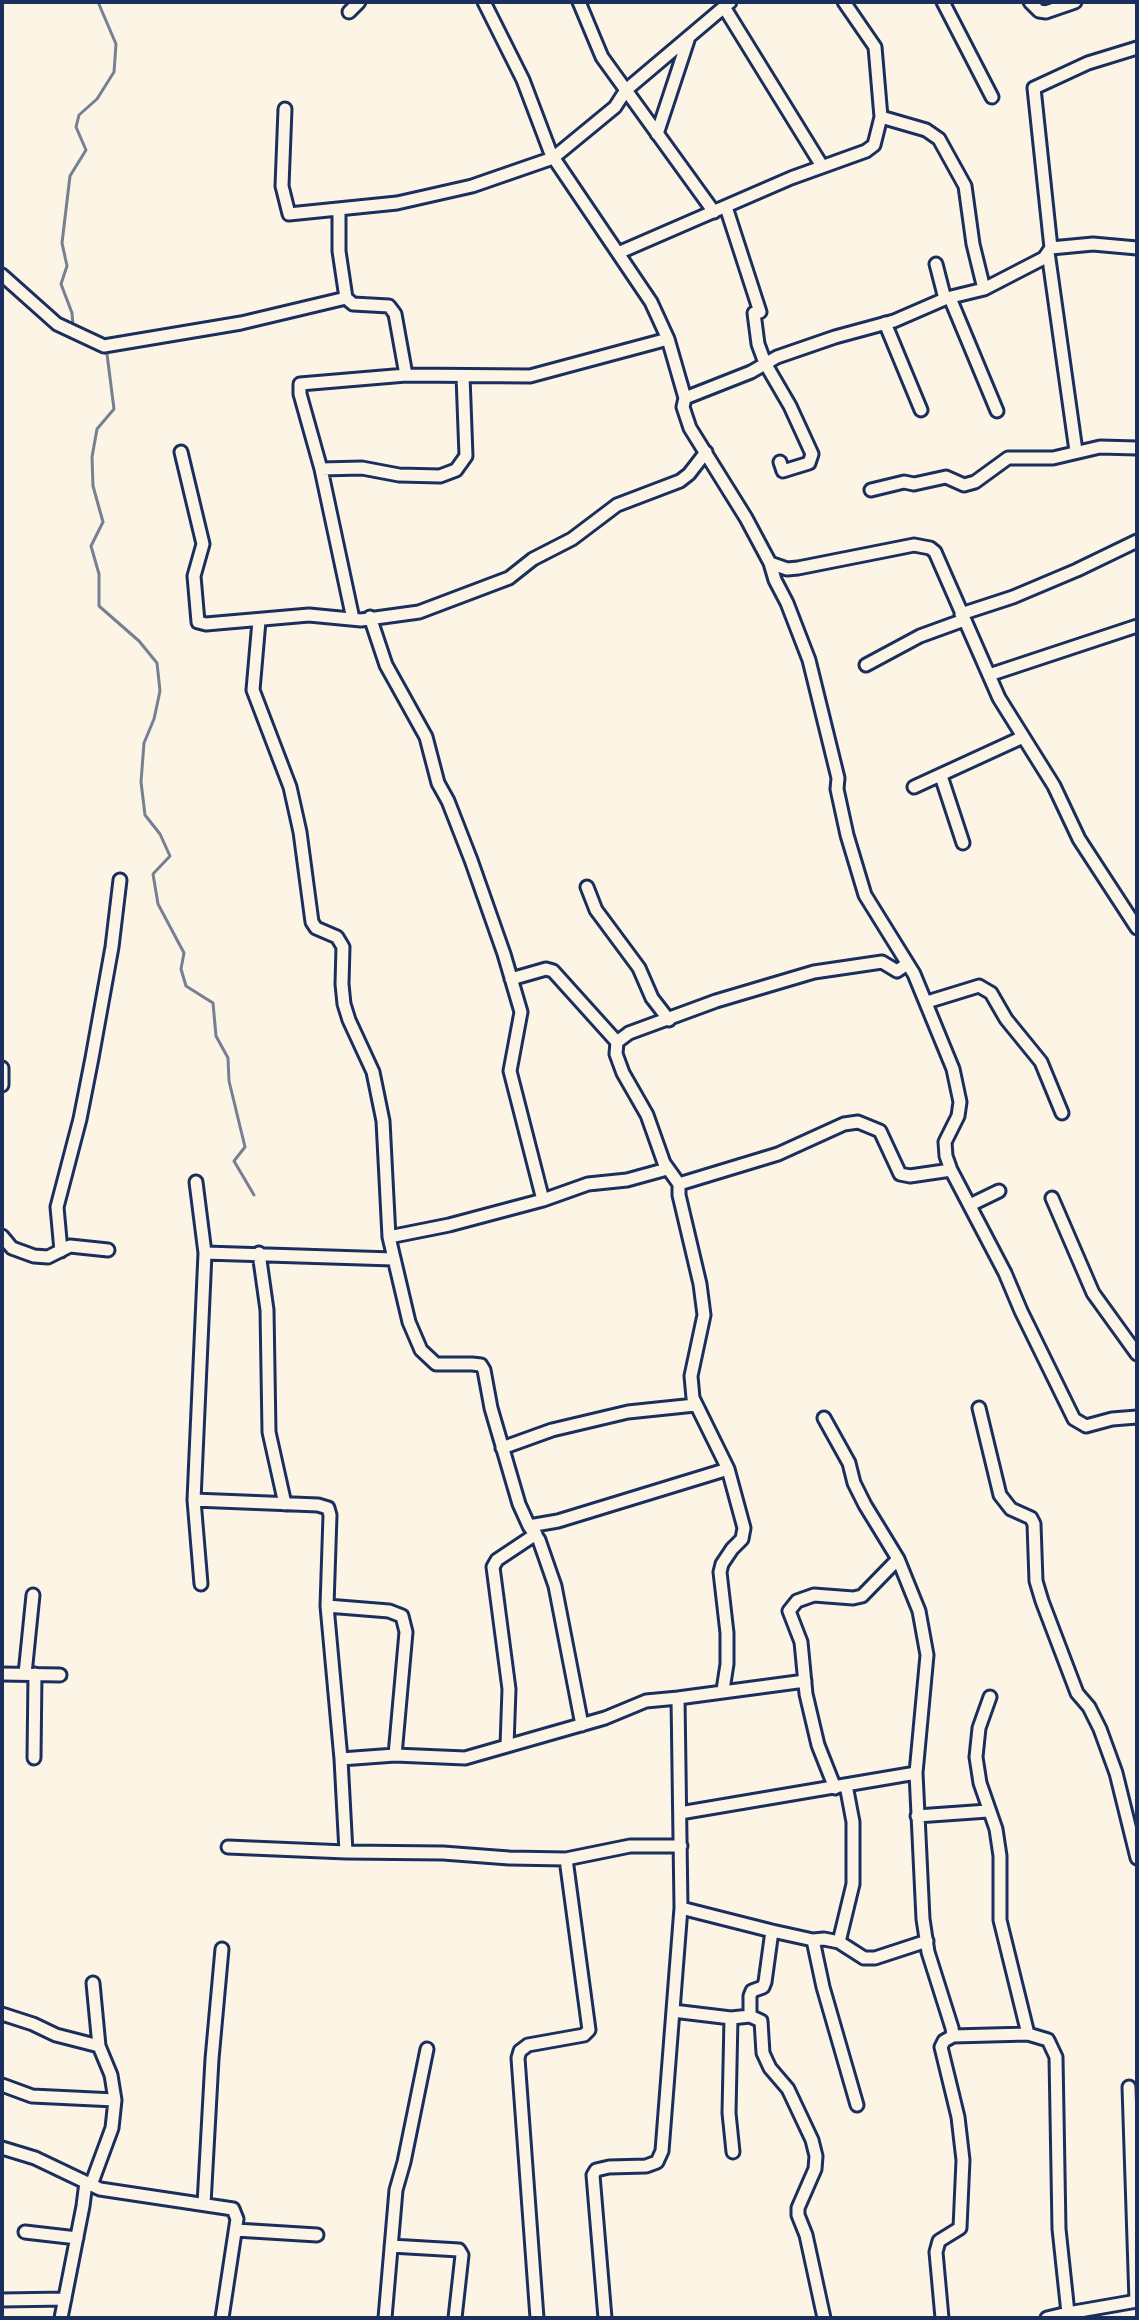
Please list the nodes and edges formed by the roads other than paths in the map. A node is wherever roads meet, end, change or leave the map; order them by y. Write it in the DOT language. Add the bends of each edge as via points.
graph roads {
  1 [pos="359,2"];
  2 [pos="484,2"];
  3 [pos="579,2"];
  4 [pos="844,2"];
  5 [pos="943,2"];
  6 [pos="1030,2"];
  7 [pos="1075,2"];
  8 [pos="727,5"];
  9 [pos="349,12"];
  10 [pos="688,39"];
  11 [pos="1137,48"];
  12 [pos="626,90"];
  13 [pos="992,97"];
  14 [pos="285,109"];
  15 [pos="881,117"];
  16 [pos="657,134"];
  17 [pos="553,158"];
  18 [pos="822,166"];
  19 [pos="726,207"];
  20 [pos="339,209"];
  21 [pos="714,212"];
  22 [pos="1137,248"];
  23 [pos="1050,250"];
  24 [pos="618,253"];
  25 [pos="936,264"];
  26 [pos="2,275"];
  27 [pos="984,289"];
  28 [pos="346,298"];
  29 [pos="948,298"];
  30 [pos="885,323"];
  31 [pos="668,339"];
  32 [pos="765,363"];
  33 [pos="406,375"];
  34 [pos="463,376"];
  35 [pos="685,398"];
  36 [pos="921,410"];
  37 [pos="997,411"];
  38 [pos="1137,448"];
  39 [pos="1076,451"];
  40 [pos="181,452"];
  41 [pos="706,452"];
  42 [pos="780,462"];
  43 [pos="321,469"];
  44 [pos="871,490"];
  45 [pos="1137,541"];
  46 [pos="770,563"];
  47 [pos="787,569"];
  48 [pos="775,580"];
  49 [pos="370,617"];
  50 [pos="963,617"];
  51 [pos="353,619"];
  52 [pos="259,621"];
  53 [pos="1137,626"];
  54 [pos="866,665"];
  55 [pos="989,675"];
  56 [pos="1023,737"];
  57 [pos="941,776"];
  58 [pos="914,787"];
  59 [pos="963,843"];
  60 [pos="120,880"];
  61 [pos="587,887"];
  62 [pos="1137,928"];
  63 [pos="907,964"];
  64 [pos="511,979"];
  65 [pos="927,1002"];
  66 [pos="669,1020"];
  67 [pos="617,1042"];
  68 [pos="2,1068"];
  69 [pos="2,1085"];
  70 [pos="1062,1113"];
  71 [pos="667,1169"];
  72 [pos="951,1170"];
  73 [pos="196,1182"];
  74 [pos="679,1184"];
  75 [pos="999,1191"];
  76 [pos="1052,1198"];
  77 [pos="543,1200"];
  78 [pos="970,1205"];
  79 [pos="389,1237"];
  80 [pos="4,1239"];
  81 [pos="108,1250"];
  82 [pos="61,1251"];
  83 [pos="205,1253"];
  84 [pos="259,1253"];
  85 [pos="2,1256"];
  86 [pos="393,1259"];
  87 [pos="1137,1354"];
  88 [pos="695,1405"];
  89 [pos="979,1408"];
  90 [pos="1137,1417"];
  91 [pos="824,1418"];
  92 [pos="502,1448"];
  93 [pos="728,1469"];
  94 [pos="194,1500"];
  95 [pos="285,1504"];
  96 [pos="532,1530"];
  97 [pos="898,1559"];
  98 [pos="201,1584"];
  99 [pos="33,1595"];
  100 [pos="327,1606"];
  101 [pos="2,1674"];
  102 [pos="30,1674"];
  103 [pos="60,1675"];
  104 [pos="805,1681"];
  105 [pos="723,1690"];
  106 [pos="990,1697"];
  107 [pos="678,1698"];
  108 [pos="582,1725"];
  109 [pos="507,1746"];
  110 [pos="395,1755"];
  111 [pos="34,1758"];
  112 [pos="341,1759"];
  113 [pos="916,1773"];
  114 [pos="840,1787"];
  115 [pos="988,1811"];
  116 [pos="680,1813"];
  117 [pos="917,1816"];
  118 [pos="681,1846"];
  119 [pos="228,1847"];
  120 [pos="346,1852"];
  121 [pos="1137,1858"];
  122 [pos="566,1859"];
  123 [pos="681,1908"];
  124 [pos="772,1931"];
  125 [pos="813,1940"];
  126 [pos="927,1941"];
  127 [pos="839,1942"];
  128 [pos="222,1949"];
  129 [pos="93,1983"];
  130 [pos="673,2011"];
  131 [pos="2,2014"];
  132 [pos="750,2016"];
  133 [pos="731,2018"];
  134 [pos="1028,2034"];
  135 [pos="953,2036"];
  136 [pos="99,2046"];
  137 [pos="427,2049"];
  138 [pos="2,2085"];
  139 [pos="1129,2087"];
  140 [pos="115,2100"];
  141 [pos="857,2105"];
  142 [pos="2,2148"];
  143 [pos="733,2152"];
  144 [pos="88,2183"];
  145 [pos="204,2204"];
  146 [pos="236,2230"];
  147 [pos="25,2232"];
  148 [pos="317,2235"];
  149 [pos="77,2238"];
  150 [pos="391,2246"];
  151 [pos="65,2299"];
  152 [pos="2,2300"];
  153 [pos="1137,2301"];
  154 [pos="1068,2313"];
  155 [pos="61,2318"];
  156 [pos="222,2318"];
  157 [pos="385,2318"];
  158 [pos="455,2318"];
  159 [pos="537,2318"];
  160 [pos="605,2318"];
  161 [pos="824,2318"];
  162 [pos="942,2318"];
  163 [pos="1047,2318"];
  1 -- 9 [label="street"];
  2 -- 17 [label="street" via="523,80"];
  3 -- 12 [label="street" via="602,57"];
  4 -- 15 [label="street" via="875,47"];
  5 -- 13 [label="street"];
  6 -- 7 [label="street" via="1046,12"];
  8 -- 10 [label="street"];
  8 -- 18 [label="street"];
  10 -- 12 [label="street"];
  10 -- 16 [label="street"];
  11 -- 23 [label="street" via="1034,88"];
  12 -- 16 [label="street"];
  12 -- 17 [label="street" via="615,107"];
  14 -- 20 [label="street" via="286,211 294,216"];
  15 -- 18 [label="street" via="874,145"];
  15 -- 27 [label="street" via="939,139 960,173"];
  16 -- 21 [label="street"];
  17 -- 20 [label="street" via="472,186"];
  17 -- 24 [label="street"];
  18 -- 19 [label="street"];
  19 -- 21 [label="street"];
  19 -- 32 [label="street" via="760,312 754,313"];
  20 -- 28 [label="street"];
  21 -- 24 [label="street"];
  22 -- 23 [label="street" via="1093,244"];
  23 -- 27 [label="street" via="1035,264"];
  23 -- 39 [label="street"];
  24 -- 31 [label="street" via="644,288"];
  25 -- 29 [label="street"];
  26 -- 28 [label="street" via="57,324 104,346 241,323"];
  27 -- 29 [label="street"];
  28 -- 33 [label="street" via="353,304 392,309"];
  29 -- 30 [label="street"];
  29 -- 37 [label="street"];
  30 -- 32 [label="street"];
  30 -- 36 [label="street"];
  31 -- 34 [label="street" via="530,376"];
  31 -- 35 [label="street"];
  32 -- 35 [label="street"];
  32 -- 42 [label="street" via="812,454 809,463 783,471"];
  33 -- 34 [label="street"];
  33 -- 43 [label="street" via="300,384"];
  34 -- 43 [label="street" via="466,456 456,470 440,476"];
  35 -- 41 [label="street" via="690,428"];
  38 -- 39 [label="street"];
  39 -- 44 [label="street" via="1053,458 1008,458 964,485 946,477"];
  40 -- 52 [label="street" via="203,544 194,576 198,622"];
  41 -- 46 [label="street"];
  41 -- 49 [label="street" via="680,481 617,505 509,578 419,612"];
  43 -- 51 [label="street"];
  45 -- 50 [label="street"];
  46 -- 47 [label="street"];
  46 -- 48 [label="street"];
  47 -- 48 [label="street"];
  47 -- 50 [label="street" via="930,548 940,559"];
  48 -- 63 [label="street" via="809,660 865,895"];
  49 -- 51 [label="street"];
  49 -- 64 [label="street" via="382,656 426,737"];
  50 -- 54 [label="street"];
  50 -- 55 [label="street"];
  51 -- 52 [label="street" via="309,615"];
  52 -- 79 [label="street" via="253,690 290,787 312,922 337,937 343,947 344,1004 373,1072 383,1121"];
  53 -- 55 [label="street"];
  55 -- 56 [label="street"];
  56 -- 57 [label="street"];
  56 -- 62 [label="street" via="1079,839"];
  57 -- 58 [label="street"];
  57 -- 59 [label="street"];
  60 -- 82 [label="street" via="92,1058 57,1207"];
  61 -- 66 [label="street" via="596,910"];
  63 -- 65 [label="street"];
  63 -- 66 [label="street" via="897,971 882,962 814,972"];
  64 -- 67 [label="street" via="553,971"];
  64 -- 77 [label="street" via="521,1012 510,1071"];
  65 -- 70 [label="street" via="979,986 991,993 1041,1062"];
  65 -- 72 [label="street" via="947,1049 960,1102 945,1142"];
  66 -- 67 [label="street"];
  67 -- 71 [label="street" via="623,1073 647,1115"];
  68 -- 69 [label="street"];
  71 -- 74 [label="street"];
  71 -- 77 [label="street" via="580,1186"];
  72 -- 74 [label="street" via="900,1174 880,1131 858,1122 778,1154"];
  72 -- 78 [label="street"];
  73 -- 83 [label="street"];
  74 -- 88 [label="street" via="704,1315 691,1376"];
  75 -- 78 [label="street"];
  76 -- 87 [label="street" via="1093,1293"];
  77 -- 79 [label="street"];
  78 -- 90 [label="street" via="1074,1419 1086,1426"];
  79 -- 86 [label="street"];
  80 -- 82 [label="street" via="34,1256"];
  80 -- 85 [label="street"];
  81 -- 82 [label="street" via="81,1245"];
  83 -- 84 [label="street"];
  83 -- 94 [label="street"];
  84 -- 86 [label="street"];
  84 -- 95 [label="street" via="267,1310 269,1432"];
  86 -- 92 [label="street" via="421,1350 436,1364 481,1365 484,1370"];
  88 -- 92 [label="street" via="628,1412"];
  88 -- 93 [label="street"];
  89 -- 121 [label="street" via="1000,1495 1034,1524 1042,1601 1077,1693 1100,1729"];
  91 -- 97 [label="street" via="865,1505"];
  92 -- 96 [label="street"];
  93 -- 96 [label="street"];
  93 -- 105 [label="street" via="744,1528 720,1572 727,1633"];
  94 -- 95 [label="street"];
  94 -- 98 [label="street"];
  95 -- 100 [label="street" via="328,1508"];
  96 -- 108 [label="street" via="555,1586"];
  96 -- 109 [label="street" via="493,1567 509,1689"];
  97 -- 104 [label="street" via="859,1598 814,1595 790,1607"];
  97 -- 113 [label="street" via="922,1622 928,1664"];
  99 -- 102 [label="street"];
  100 -- 110 [label="street" via="402,1616 406,1632"];
  100 -- 112 [label="street"];
  101 -- 102 [label="street"];
  102 -- 103 [label="street"];
  102 -- 111 [label="street"];
  104 -- 105 [label="street"];
  104 -- 114 [label="street" via="818,1745"];
  105 -- 107 [label="street"];
  106 -- 115 [label="street" via="976,1757"];
  107 -- 108 [label="street" via="646,1701"];
  107 -- 116 [label="street"];
  108 -- 109 [label="street"];
  109 -- 110 [label="street" via="465,1758"];
  110 -- 112 [label="street"];
  112 -- 120 [label="street"];
  113 -- 114 [label="street"];
  113 -- 117 [label="street"];
  114 -- 116 [label="street"];
  114 -- 127 [label="street" via="853,1822 853,1884"];
  115 -- 117 [label="street"];
  115 -- 134 [label="street" via="1000,1856 1000,1920"];
  116 -- 118 [label="street"];
  117 -- 126 [label="street"];
  118 -- 122 [label="street" via="630,1846"];
  118 -- 123 [label="street"];
  119 -- 120 [label="street"];
  120 -- 122 [label="street"];
  122 -- 159 [label="street" via="589,2030 528,2045 518,2058"];
  123 -- 124 [label="street"];
  123 -- 130 [label="street"];
  124 -- 125 [label="street"];
  124 -- 132 [label="street" via="765,1982 752,1991"];
  125 -- 127 [label="street"];
  125 -- 141 [label="street"];
  126 -- 127 [label="street" via="875,1958 864,1958"];
  126 -- 135 [label="street"];
  128 -- 145 [label="street"];
  129 -- 136 [label="street"];
  130 -- 133 [label="street"];
  130 -- 160 [label="street" via="660,2158 646,2166 609,2167 593,2175"];
  131 -- 136 [label="street"];
  132 -- 133 [label="street"];
  132 -- 161 [label="street" via="761,2021 763,2053 788,2089 816,2156 798,2215"];
  133 -- 143 [label="street"];
  134 -- 135 [label="street"];
  134 -- 154 [label="street" via="1048,2040 1056,2057 1059,2229"];
  135 -- 162 [label="street" via="941,2047 961,2142 962,2219 960,2228 939,2241 936,2252"];
  136 -- 140 [label="street"];
  137 -- 150 [label="street" via="396,2190"];
  138 -- 140 [label="street" via="32,2096"];
  139 -- 153 [label="street"];
  140 -- 144 [label="street" via="112,2128"];
  142 -- 144 [label="street"];
  144 -- 145 [label="street" via="114,2192"];
  144 -- 149 [label="street"];
  145 -- 146 [label="street" via="233,2209"];
  146 -- 148 [label="street"];
  146 -- 156 [label="street"];
  147 -- 149 [label="street"];
  149 -- 151 [label="street"];
  150 -- 157 [label="street"];
  150 -- 158 [label="street" via="459,2250"];
  151 -- 152 [label="street"];
  151 -- 155 [label="street"];
  153 -- 154 [label="street"];
  154 -- 163 [label="street"];
}
